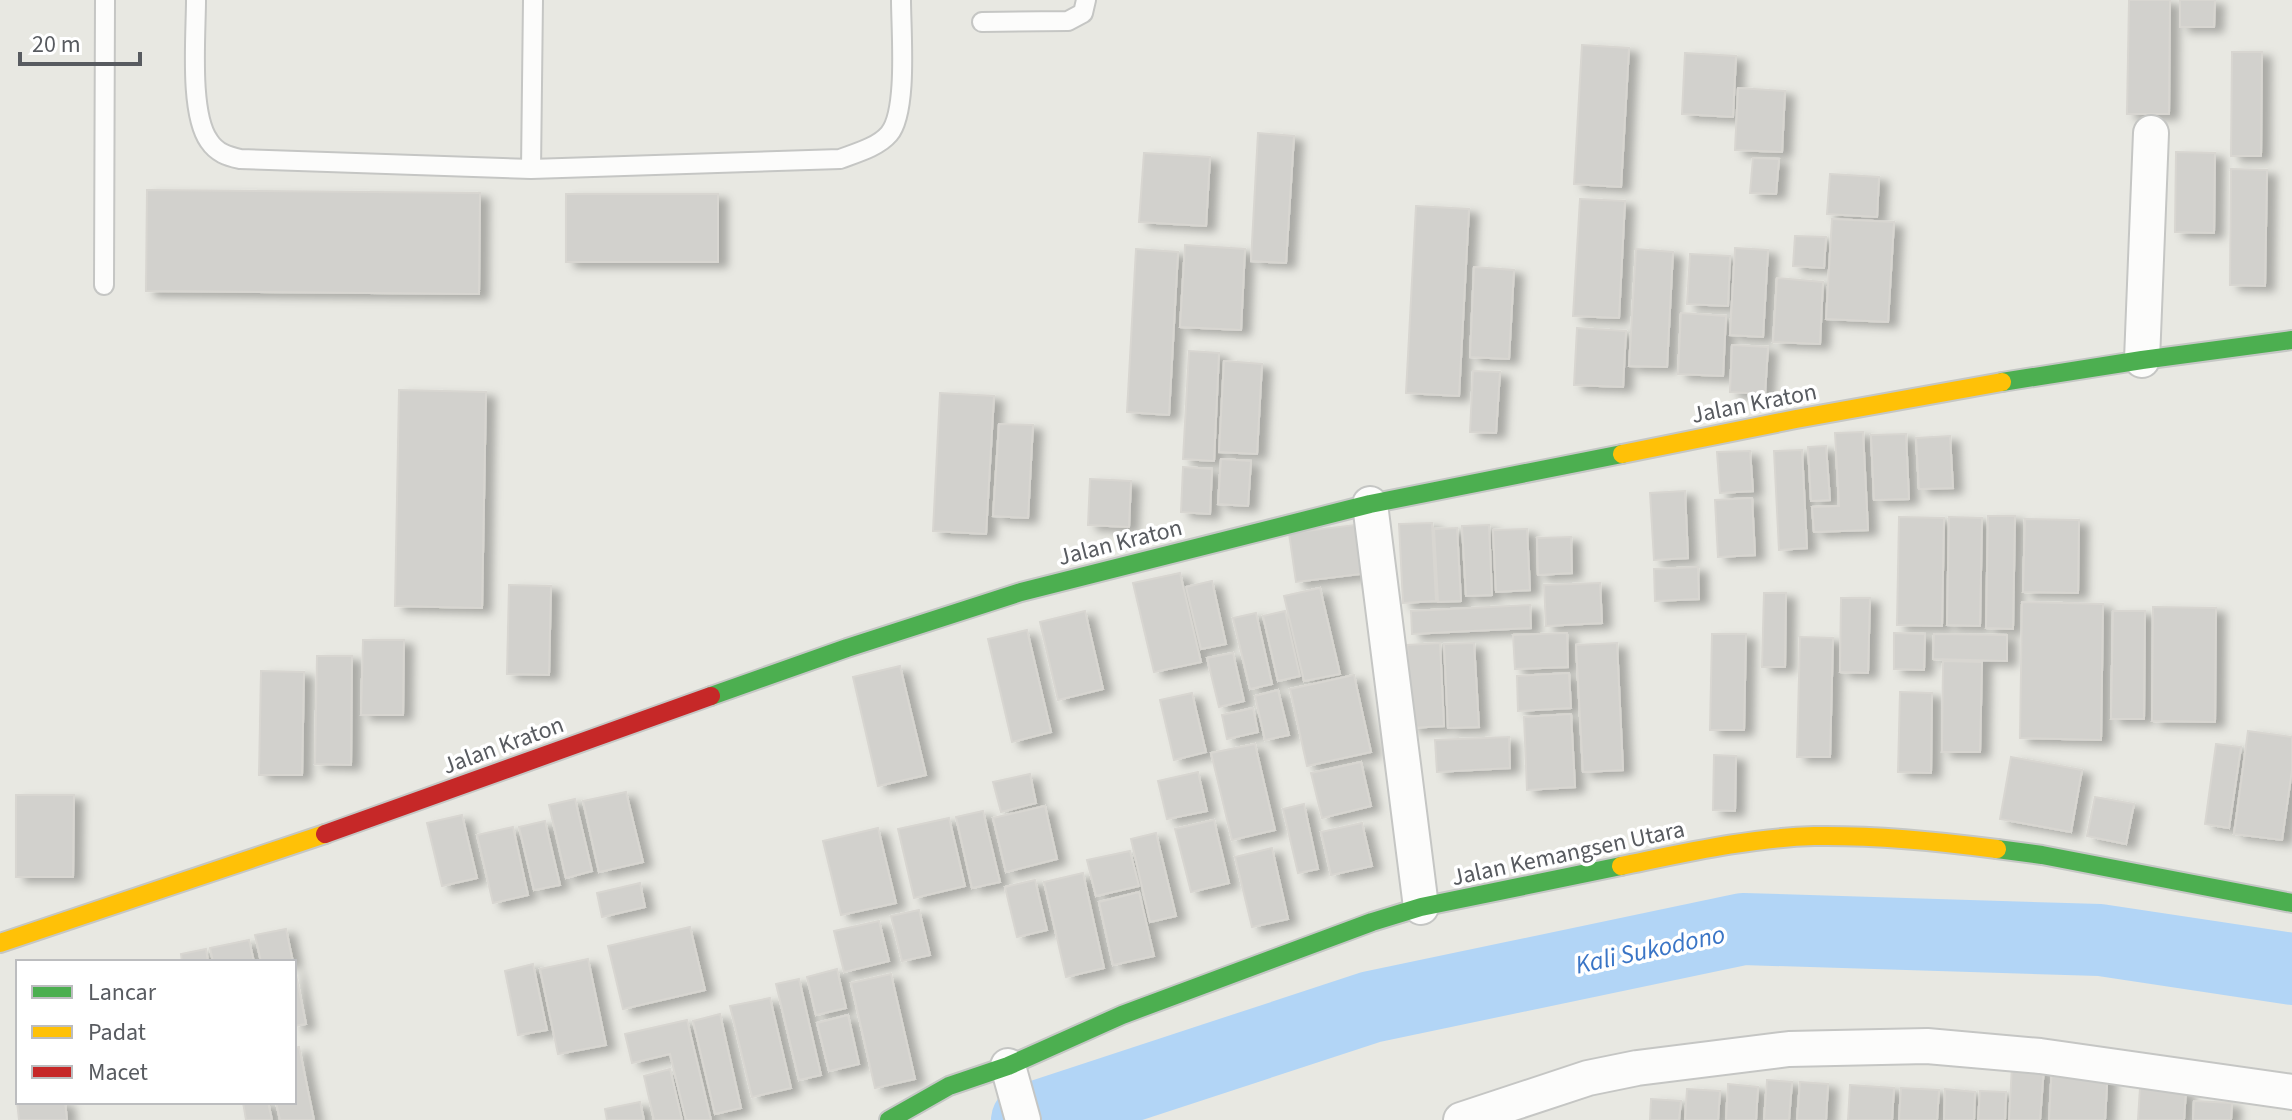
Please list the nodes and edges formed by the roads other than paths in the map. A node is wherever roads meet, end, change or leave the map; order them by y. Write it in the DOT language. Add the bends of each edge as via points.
graph roads {
  1 [pos="105,0"];
  2 [pos="196,0"];
  3 [pos="533,0"];
  4 [pos="901,0"];
  5 [pos="1086,0"];
  6 [pos="982,22"];
  7 [pos="2151,133"];
  8 [pos="531,169"];
  9 [pos="104,285"];
  10 [pos="2292,340"];
  11 [pos="2142,360"];
  12 [pos="1370,504"];
  13 [pos="2292,903"];
  14 [pos="1421,907"];
  15 [pos="0,943"];
  16 [pos="1008,1066"];
  17 [pos="2292,1092"];
  18 [pos="1020,1111"];
  19 [pos="889,1120"];
  20 [pos="1461,1120"];
  1 -- 9 [label="lane"];
  2 -- 8 [label="lane" via="196,88 202,126 211,144 228,156"];
  3 -- 8 [label="lane"];
  4 -- 8 [label="lane" via="901,108 890,133 873,146 840,159"];
  5 -- 6 [label="lane" via="1083,13 1068,21"];
  7 -- 11 [label="street"];
  10 -- 11 [label="street, Jalan Kraton"];
  11 -- 12 [label="street, Jalan Kraton" via="1951,390"];
  12 -- 14 [label="street"];
  12 -- 15 [label="street, Jalan Kraton" via="1021,592 861,643 258,858"];
  13 -- 14 [label="street, Jalan Kemangsen Utara" via="2042,855 1952,843 1815,836 1711,848"];
  14 -- 16 [label="street, Jalan Kemangsen Utara" via="1122,1015"];
  16 -- 18 [label="street"];
  16 -- 19 [label="street, Jalan Kemangsen Utara" via="949,1086"];
  17 -- 20 [label="street" via="1941,1047 1789,1049 1588,1078"];
}
